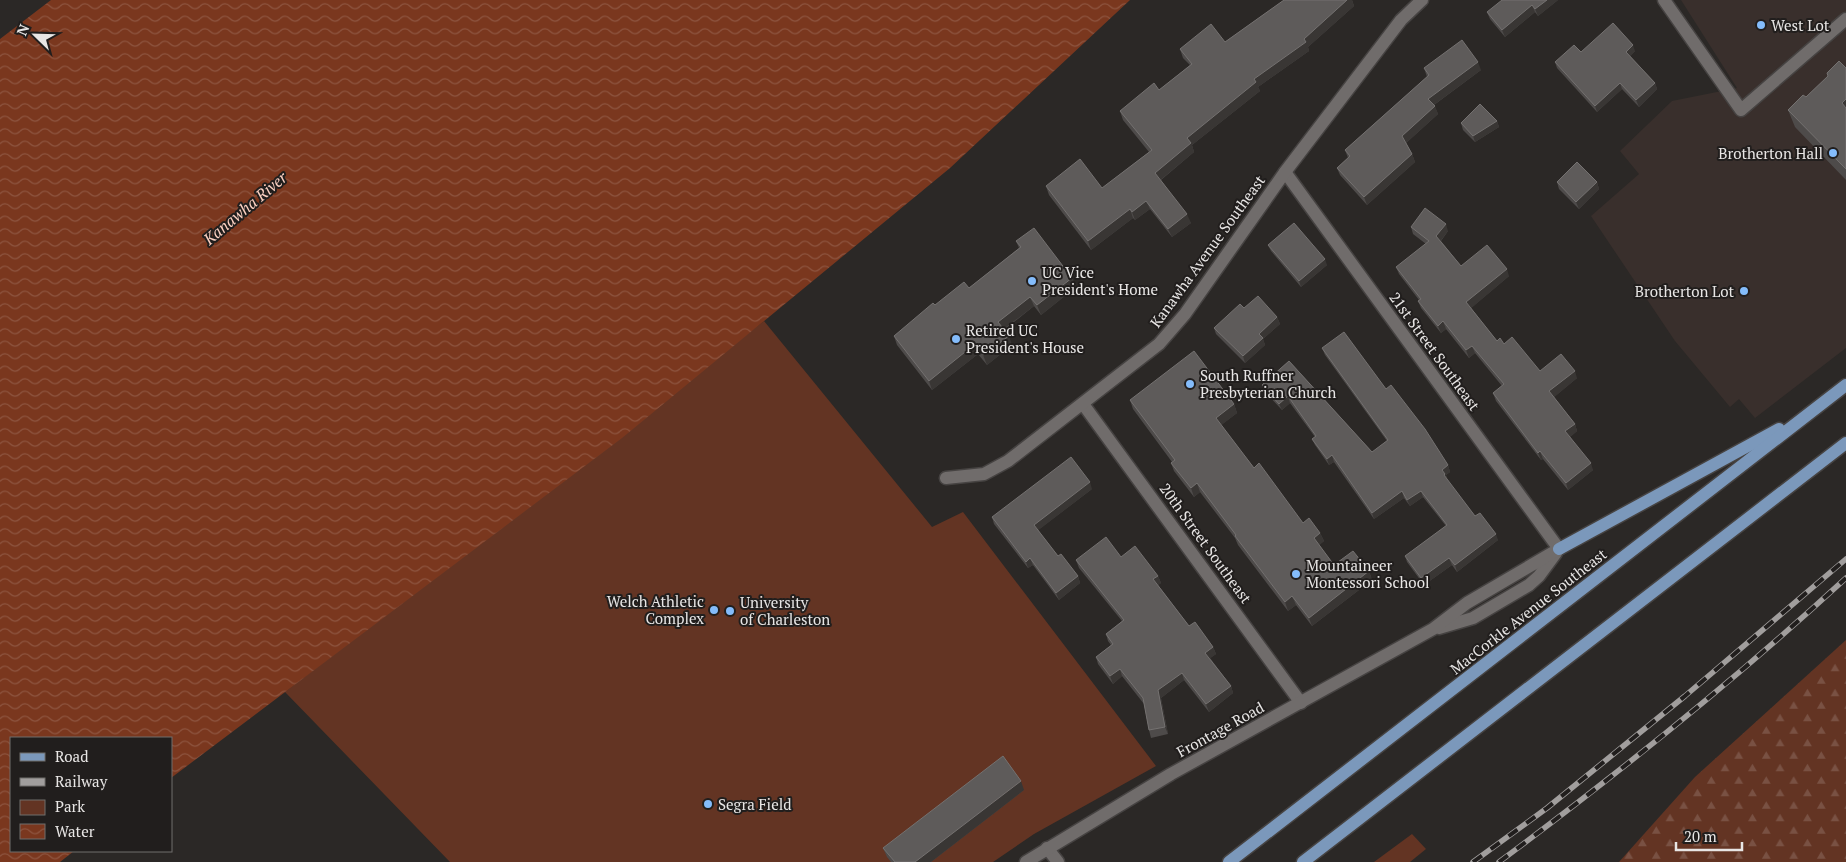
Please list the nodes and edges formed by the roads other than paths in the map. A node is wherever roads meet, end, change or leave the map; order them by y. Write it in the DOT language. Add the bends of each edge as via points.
graph roads {
  1 [pos="1422,0"];
  2 [pos="1664,0"];
  3 [pos="1846,19"];
  4 [pos="1285,172"];
  5 [pos="1846,385"];
  6 [pos="1083,404"];
  7 [pos="1814,410"];
  8 [pos="1846,443"];
  9 [pos="946,478"];
  10 [pos="1559,549"];
  11 [pos="1301,702"];
  12 [pos="1047,848"];
  13 [pos="1026,862"];
  14 [pos="1058,862"];
  15 [pos="1229,862"];
  16 [pos="1303,862"];
  1 -- 4 [label="street, Kanawha Avenue Southeast" via="1401,20"];
  2 -- 3 [label="street" via="1741,110"];
  4 -- 6 [label="street, Kanawha Avenue Southeast" via="1185,314 1159,344"];
  4 -- 10 [label="street, 21st Street Southeast"];
  5 -- 7 [label="main road, MacCorkle Avenue Southeast"];
  6 -- 9 [label="street, Kanawha Avenue Southeast" via="1008,461 984,474"];
  6 -- 11 [label="street, 20th Street Southeast"];
  7 -- 10 [label="main road"];
  7 -- 15 [label="main road, MacCorkle Avenue Southeast"];
  8 -- 16 [label="main road"];
  10 -- 11 [label="street, Frontage Road" via="1467,602 1433,629"];
  11 -- 12 [label="street, Frontage Road"];
  12 -- 13 [label="street, Frontage Road"];
  12 -- 14 [label="street"];
}
